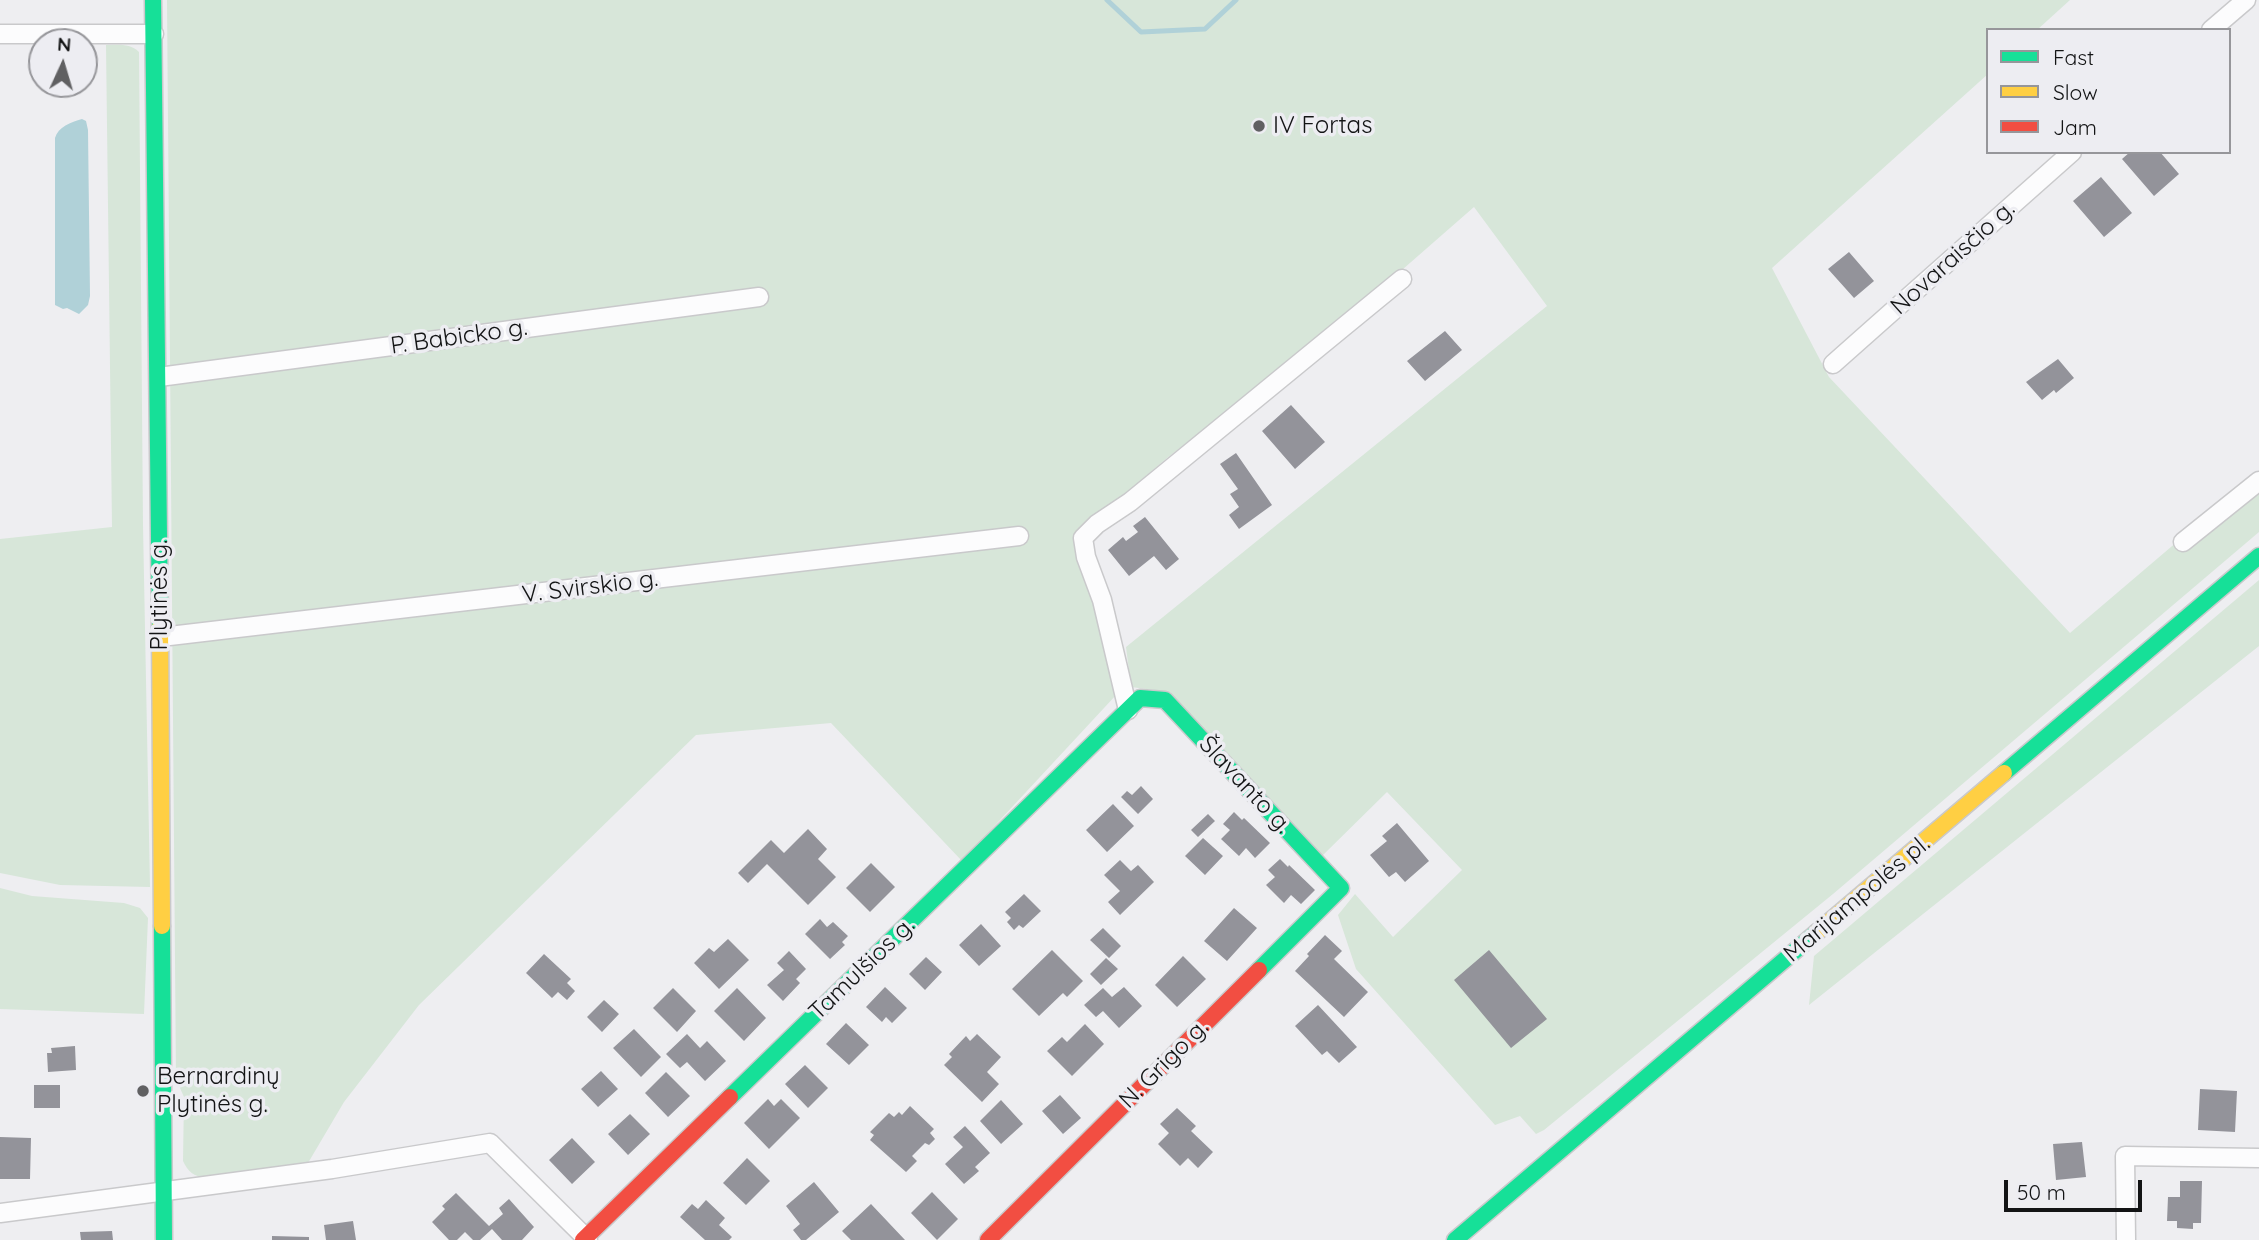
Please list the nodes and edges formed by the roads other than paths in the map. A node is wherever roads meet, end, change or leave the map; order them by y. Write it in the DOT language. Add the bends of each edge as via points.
graph roads {
  1 [pos="153,0"];
  2 [pos="2246,0"];
  3 [pos="2212,28"];
  4 [pos="0,34"];
  5 [pos="154,34"];
  6 [pos="2070,154"];
  7 [pos="1402,279"];
  8 [pos="759,297"];
  9 [pos="1833,364"];
  10 [pos="159,377"];
  11 [pos="2259,481"];
  12 [pos="1019,536"];
  13 [pos="2183,542"];
  14 [pos="2259,556"];
  15 [pos="161,637"];
  16 [pos="1134,704"];
  17 [pos="1341,888"];
  18 [pos="2259,1158"];
  19 [pos="163,1191"];
  20 [pos="0,1213"];
  21 [pos="586,1239"];
  22 [pos="164,1240"];
  23 [pos="988,1240"];
  24 [pos="1455,1240"];
  25 [pos="2126,1240"];
  1 -- 5 [label="main road, Plytinės g."];
  2 -- 3 [label="street"];
  4 -- 5 [label="street"];
  5 -- 10 [label="main road, Plytinės g."];
  6 -- 9 [label="street, Novaraisčio g."];
  7 -- 16 [label="street" via="1083,538"];
  8 -- 10 [label="street, P. Babicko g."];
  10 -- 15 [label="main road, Plytinės g."];
  11 -- 13 [label="street"];
  12 -- 15 [label="street, V. Svirskio g."];
  14 -- 24 [label="main road, Marijampolės pl."];
  15 -- 19 [label="main road, Plytinės g."];
  16 -- 17 [label="main road, Šlavanto g." via="1165,700"];
  16 -- 21 [label="main road, Tamulšios g."];
  17 -- 23 [label="main road, N. Grigo g."];
  18 -- 25 [label="street" via="2124,1156"];
  19 -- 20 [label="street"];
  19 -- 21 [label="street" via="490,1143"];
  19 -- 22 [label="main road, Plytinės g."];
}
